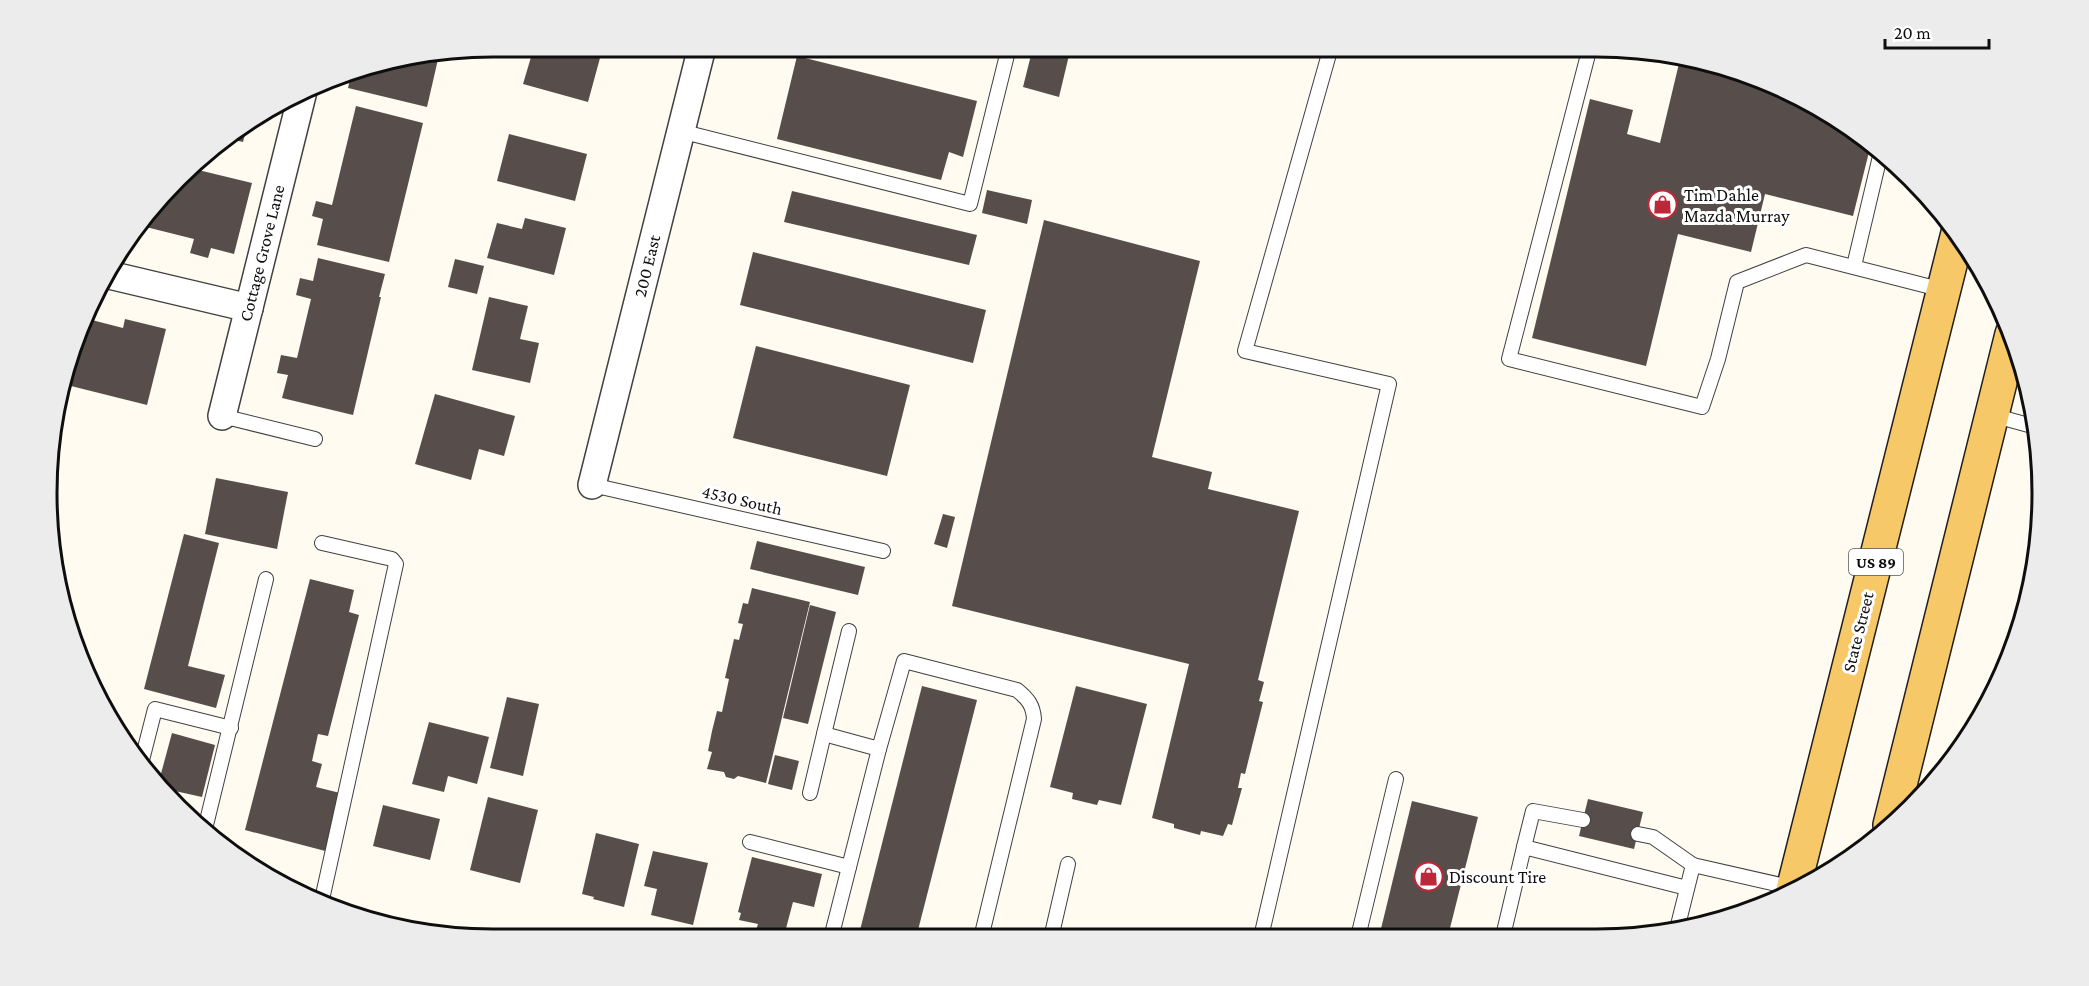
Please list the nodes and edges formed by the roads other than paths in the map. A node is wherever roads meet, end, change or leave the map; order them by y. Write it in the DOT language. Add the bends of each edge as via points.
graph roads {
  1 [pos="699,57"];
  2 [pos="1006,57"];
  3 [pos="1328,57"];
  4 [pos="1587,57"];
  5 [pos="300,102"];
  6 [pos="681,131"];
  7 [pos="1879,162"];
  8 [pos="1955,246"];
  9 [pos="1854,266"];
  10 [pos="114,276"];
  11 [pos="1944,290"];
  12 [pos="249,308"];
  13 [pos="2008,350"];
  14 [pos="1990,415"];
  15 [pos="222,416"];
  16 [pos="2026,425"];
  17 [pos="315,439"];
  18 [pos="592,485"];
  19 [pos="322,543"];
  20 [pos="883,551"];
  21 [pos="266,579"];
  22 [pos="849,631"];
  23 [pos="231,728"];
  24 [pos="824,734"];
  25 [pos="879,749"];
  26 [pos="144,754"];
  27 [pos="1395,778"];
  28 [pos="810,793"];
  29 [pos="1893,811"];
  30 [pos="205,820"];
  31 [pos="1583,820"];
  32 [pos="1638,834"];
  33 [pos="750,842"];
  34 [pos="1524,848"];
  35 [pos="1068,864"];
  36 [pos="1693,865"];
  37 [pos="849,867"];
  38 [pos="1795,881"];
  39 [pos="1783,887"];
  40 [pos="1688,888"];
  41 [pos="323,895"];
  42 [pos="1679,921"];
  43 [pos="833,929"];
  44 [pos="983,929"];
  45 [pos="1053,929"];
  46 [pos="1262,929"];
  47 [pos="1360,929"];
  48 [pos="1505,929"];
  1 -- 6 [label="street, 200 East"];
  2 -- 6 [label="lane" via="970,204"];
  3 -- 46 [label="lane" via="1245,351 1389,384"];
  4 -- 9 [label="lane" via="1509,359 1702,407 1737,282 1806,255"];
  5 -- 12 [label="street, Cottage Grove Lane"];
  6 -- 18 [label="street, 200 East"];
  7 -- 9 [label="lane"];
  8 -- 11 [label="main road, State Street / US 89"];
  9 -- 11 [label="lane"];
  10 -- 12 [label="street"];
  11 -- 38 [label="main road, State Street / US 89"];
  12 -- 15 [label="street, Cottage Grove Lane"];
  13 -- 14 [label="main road"];
  14 -- 16 [label="lane"];
  14 -- 29 [label="main road"];
  15 -- 17 [label="lane"];
  18 -- 20 [label="lane, 4530 South"];
  19 -- 41 [label="lane" via="392,559 396,564"];
  21 -- 23 [label="lane"];
  22 -- 24 [label="lane"];
  23 -- 26 [label="lane" via="156,709"];
  23 -- 30 [label="lane"];
  24 -- 25 [label="lane"];
  24 -- 28 [label="lane"];
  25 -- 37 [label="lane"];
  25 -- 44 [label="lane" via="904,661 1017,690 1033,706 1034,719"];
  27 -- 47 [label="lane"];
  31 -- 34 [label="lane" via="1533,811"];
  32 -- 36 [label="lane" via="1653,837"];
  33 -- 37 [label="lane"];
  34 -- 40 [label="lane"];
  34 -- 48 [label="lane"];
  35 -- 45 [label="lane"];
  36 -- 39 [label="lane"];
  36 -- 40 [label="lane"];
  37 -- 43 [label="lane"];
  40 -- 42 [label="lane"];
}
